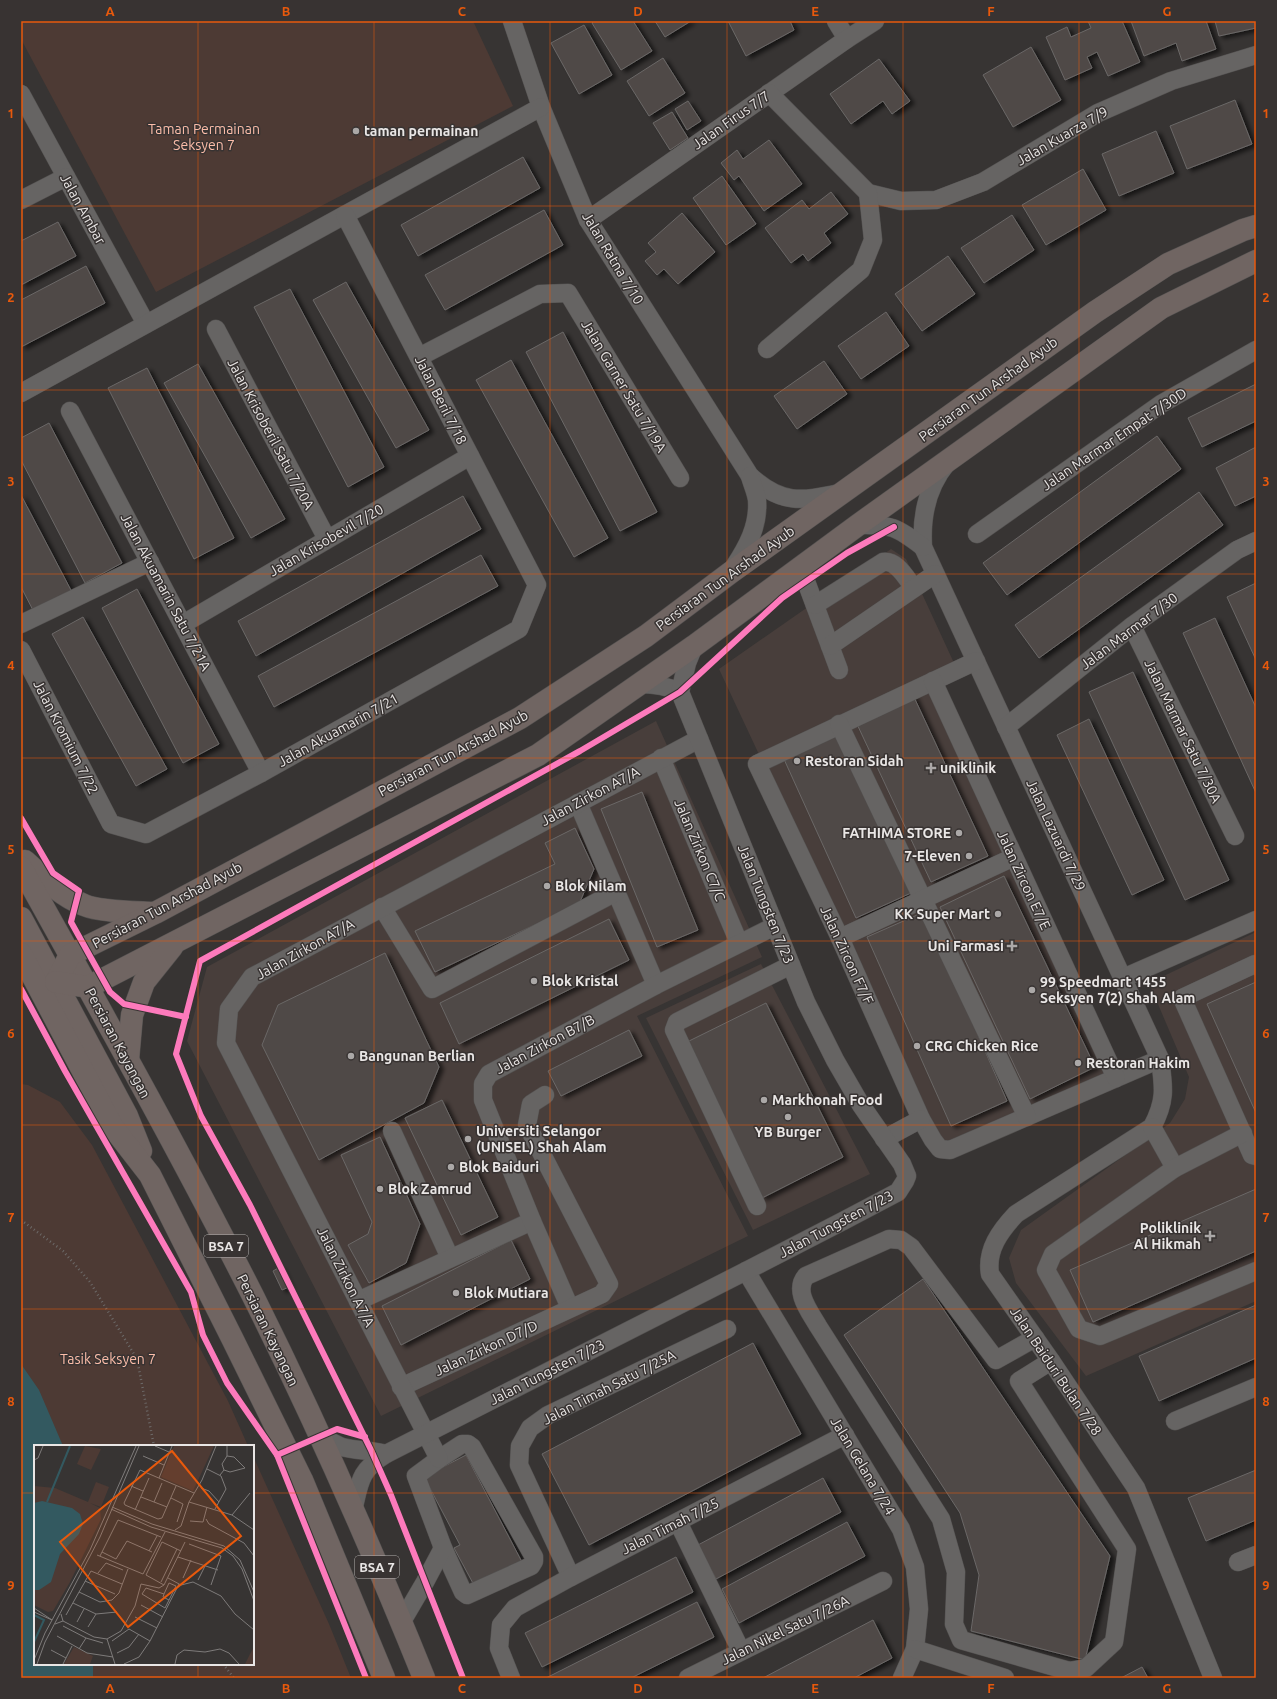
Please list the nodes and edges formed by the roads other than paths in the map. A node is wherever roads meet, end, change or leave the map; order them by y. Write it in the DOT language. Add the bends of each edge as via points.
graph roads {
  1 [pos="512,21"];
  2 [pos="836,21"];
  3 [pos="875,21"];
  4 [pos="847,39"];
  5 [pos="1256,55"];
  6 [pos="770,93"];
  7 [pos="21,94"];
  8 [pos="541,107"];
  9 [pos="66,177"];
  10 [pos="868,193"];
  11 [pos="21,200"];
  12 [pos="345,215"];
  13 [pos="588,220"];
  14 [pos="1256,226"];
  15 [pos="1256,260"];
  16 [pos="146,324"];
  17 [pos="216,329"];
  18 [pos="767,348"];
  19 [pos="1256,350"];
  20 [pos="419,357"];
  21 [pos="21,392"];
  22 [pos="70,411"];
  23 [pos="954,455"];
  24 [pos="470,456"];
  25 [pos="750,476"];
  26 [pos="680,478"];
  27 [pos="841,493"];
  28 [pos="858,525"];
  29 [pos="977,534"];
  30 [pos="327,539"];
  31 [pos="1256,541"];
  32 [pos="923,547"];
  33 [pos="150,562"];
  34 [pos="801,568"];
  35 [pos="730,572"];
  36 [pos="935,574"];
  37 [pos="537,585"];
  38 [pos="914,588"];
  39 [pos="815,605"];
  40 [pos="21,624"];
  41 [pos="183,624"];
  42 [pos="1132,626"];
  43 [pos="694,646"];
  44 [pos="830,646"];
  45 [pos="21,650"];
  46 [pos="976,661"];
  47 [pos="839,670"];
  48 [pos="933,681"];
  49 [pos="640,684"];
  50 [pos="680,692"];
  51 [pos="839,724"];
  52 [pos="1006,727"];
  53 [pos="699,739"];
  54 [pos="662,758"];
  55 [pos="261,773"];
  56 [pos="578,803"];
  57 [pos="111,824"];
  58 [pos="1234,836"];
  59 [pos="21,857"];
  60 [pos="1014,857"];
  61 [pos="21,867"];
  62 [pos="616,892"];
  63 [pos="924,899"];
  64 [pos="382,907"];
  65 [pos="155,913"];
  66 [pos="21,918"];
  67 [pos="1256,920"];
  68 [pos="775,926"];
  69 [pos="840,938"];
  70 [pos="176,942"];
  71 [pos="739,943"];
  72 [pos="21,954"];
  73 [pos="70,955"];
  74 [pos="790,964"];
  75 [pos="1256,966"];
  76 [pos="1123,978"];
  77 [pos="56,982"];
  78 [pos="656,985"];
  79 [pos="88,987"];
  80 [pos="1160,1059"];
  81 [pos="128,1060"];
  82 [pos="1116,1078"];
  83 [pos="545,1095"];
  84 [pos="1027,1117"];
  85 [pos="921,1119"];
  86 [pos="1152,1127"];
  87 [pos="392,1131"];
  88 [pos="1243,1133"];
  89 [pos="884,1139"];
  90 [pos="1256,1156"];
  91 [pos="1175,1168"];
  92 [pos="150,1175"];
  93 [pos="757,1206"];
  94 [pos="532,1221"];
  95 [pos="450,1258"];
  96 [pos="746,1271"];
  97 [pos="1256,1271"];
  98 [pos="358,1301"];
  99 [pos="570,1308"];
  100 [pos="727,1329"];
  101 [pos="1035,1338"];
  102 [pos="1051,1361"];
  103 [pos="401,1387"];
  104 [pos="1256,1387"];
  105 [pos="1175,1421"];
  106 [pos="425,1433"];
  107 [pos="320,1435"];
  108 [pos="845,1435"];
  109 [pos="386,1454"];
  110 [pos="439,1459"];
  111 [pos="353,1511"];
  112 [pos="678,1522"];
  113 [pos="443,1548"];
  114 [pos="1256,1555"];
  115 [pos="1238,1562"];
  116 [pos="572,1577"];
  117 [pos="883,1581"];
  118 [pos="401,1622"];
  119 [pos="915,1649"];
  120 [pos="741,1651"];
  121 [pos="384,1678"];
  122 [pos="424,1678"];
  123 [pos="511,1678"];
  124 [pos="688,1678"];
  125 [pos="902,1678"];
  126 [pos="1005,1678"];
  127 [pos="1213,1678"];
  1 -- 8 [label="street, Jalan Ratna 7/10"];
  2 -- 4 [label="street"];
  3 -- 4 [label="street, Jalan Firus 7/7"];
  4 -- 6 [label="street, Jalan Firus 7/7"];
  5 -- 10 [label="street, Jalan Kuarza 7/9" via="1171,81 1098,113 983,182 936,200 901,201"];
  6 -- 10 [label="street"];
  6 -- 13 [label="street, Jalan Firus 7/7"];
  7 -- 9 [label="street, Jalan Ambar"];
  8 -- 12 [label="street"];
  8 -- 13 [label="street, Jalan Ratna 7/10"];
  9 -- 11 [label="street"];
  9 -- 16 [label="street, Jalan Ambar"];
  10 -- 18 [label="street" via="873,240 861,270"];
  12 -- 16 [label="street"];
  12 -- 20 [label="street, Jalan Beril 7/18"];
  13 -- 25 [label="street, Jalan Ratna 7/10"];
  14 -- 27 [label="main road, Persiaran Tun Arshad Ayub" via="1168,264 1089,316"];
  15 -- 23 [label="main road" via="1161,308"];
  16 -- 21 [label="street"];
  17 -- 30 [label="street, Jalan Krisoberil Satu 7/20A"];
  19 -- 29 [label="street, Jalan Marmar Empat 7/30D" via="1161,404"];
  20 -- 24 [label="street, Jalan Beril 7/18"];
  20 -- 26 [label="street, Jalan Garner Satu 7/19A" via="540,294 568,293"];
  22 -- 33 [label="street, Jalan Akuamarin Satu 7/21A"];
  23 -- 28 [label="main road"];
  23 -- 32 [label="street" via="941,471 928,498 924,512"];
  24 -- 30 [label="street, Jalan Krisobevil 7/20"];
  24 -- 37 [label="street, Jalan Beril 7/18"];
  25 -- 27 [label="street, Jalan Ratna 7/10" via="762,487 787,498 809,500"];
  25 -- 35 [label="street, Jalan Ratna 7/10" via="757,500 752,536"];
  27 -- 35 [label="main road, Persiaran Tun Arshad Ayub"];
  28 -- 32 [label="street" via="878,524 894,527"];
  28 -- 34 [label="main road"];
  30 -- 41 [label="street, Jalan Krisobevil 7/20"];
  31 -- 42 [label="street, Jalan Marmar 7/30" via="1237,550"];
  32 -- 36 [label="street, Jalan Lazuardi 7/29"];
  33 -- 40 [label="street"];
  33 -- 41 [label="street, Jalan Akuamarin Satu 7/21A"];
  34 -- 39 [label="street"];
  34 -- 43 [label="main road"];
  35 -- 65 [label="main road, Persiaran Tun Arshad Ayub" via="646,636 520,718"];
  36 -- 38 [label="street"];
  36 -- 46 [label="street, Jalan Lazuardi 7/29"];
  37 -- 55 [label="street, Jalan Akuamarin 7/21" via="519,629"];
  38 -- 39 [label="street" via="895,564 890,561 883,562"];
  38 -- 44 [label="street"];
  39 -- 44 [label="street"];
  41 -- 55 [label="street, Jalan Akuamarin Satu 7/21A"];
  42 -- 52 [label="street, Jalan Marmar 7/30"];
  42 -- 58 [label="street, Jalan Marmar Satu 7/30A"];
  43 -- 49 [label="main road"];
  43 -- 50 [label="street"];
  44 -- 47 [label="street"];
  45 -- 57 [label="street, Jalan Kromium 7/22"];
  46 -- 48 [label="street, Jalan Zircon F7/F"];
  46 -- 52 [label="street, Jalan Lazuardi 7/29"];
  48 -- 51 [label="street, Jalan Zircon F7/F"];
  48 -- 60 [label="street, Jalan Zircon E7/E"];
  49 -- 50 [label="street" via="656,684"];
  49 -- 70 [label="main road" via="538,755"];
  50 -- 53 [label="street, Jalan Tungsten 7/23"];
  51 -- 63 [label="street"];
  51 -- 69 [label="street, Jalan Zircon F7/F" via="756,764"];
  52 -- 76 [label="street, Jalan Lazuardi 7/29"];
  53 -- 54 [label="street, Jalan Zirkon A7/A"];
  53 -- 68 [label="street, Jalan Tungsten 7/23"];
  54 -- 56 [label="street, Jalan Zirkon A7/A"];
  54 -- 71 [label="street, Jalan Zirkon C7/C"];
  55 -- 57 [label="street, Jalan Akuamarin 7/21" via="146,834"];
  56 -- 62 [label="street"];
  56 -- 64 [label="street, Jalan Zirkon A7/A"];
  59 -- 65 [label="main road" via="50,884 84,906"];
  60 -- 63 [label="street"];
  60 -- 82 [label="street, Jalan Zircon E7/E"];
  61 -- 73 [label="main road, Persiaran Kayangan / BSA 7"];
  62 -- 64 [label="street" via="432,989"];
  62 -- 78 [label="street"];
  63 -- 69 [label="street"];
  63 -- 84 [label="street"];
  64 -- 98 [label="street, Jalan Zirkon A7/A" via="252,977 229,1009 226,1043"];
  65 -- 73 [label="main road, Persiaran Tun Arshad Ayub"];
  66 -- 77 [label="main road"];
  67 -- 76 [label="street"];
  68 -- 71 [label="street, Jalan Zirkon B7/B"];
  68 -- 74 [label="street, Jalan Tungsten 7/23"];
  69 -- 85 [label="street, Jalan Zircon F7/F"];
  70 -- 79 [label="main road"];
  70 -- 81 [label="main road" via="144,982 132,1015"];
  71 -- 78 [label="street, Jalan Zirkon B7/B"];
  72 -- 92 [label="main road, BSA 7" via="112,1126"];
  73 -- 77 [label="main road"];
  73 -- 79 [label="main road, Persiaran Kayangan / BSA 7"];
  74 -- 89 [label="street, Jalan Tungsten 7/23" via="835,1060"];
  74 -- 93 [label="street" via="678,1022 674,1030"];
  75 -- 88 [label="street" via="1255,964 1182,998"];
  76 -- 80 [label="street, Jalan Lazuardi 7/29"];
  77 -- 79 [label="main road"];
  77 -- 92 [label="main road" via="127,1116"];
  78 -- 94 [label="street, Jalan Zirkon B7/B" via="489,1074 483,1084 483,1100"];
  79 -- 81 [label="main road, Persiaran Kayangan / BSA 7"];
  80 -- 82 [label="street, Jalan Zircon F7/F"];
  80 -- 86 [label="street, Jalan Lazuardi 7/29" via="1164,1100"];
  81 -- 107 [label="main road, Persiaran Kayangan / BSA 7" via="253,1296"];
  82 -- 84 [label="street, Jalan Zircon F7/F"];
  83 -- 99 [label="street, Jalan Zirkon D7/D" via="530,1104 527,1125 609,1284 602,1294"];
  84 -- 85 [label="street, Jalan Zircon F7/F" via="950,1150 940,1149"];
  85 -- 89 [label="street"];
  86 -- 91 [label="street"];
  86 -- 101 [label="street, Jalan Baiduri Bulan 7/28" via="1016,1214 1002,1230 990,1252 990,1274"];
  87 -- 95 [label="street"];
  88 -- 90 [label="street" via="1252,1155"];
  88 -- 91 [label="street"];
  89 -- 96 [label="street, Jalan Tungsten 7/23" via="902,1164 907,1176 898,1192"];
  91 -- 97 [label="street" via="1053,1254 1046,1270 1079,1329 1100,1336"];
  92 -- 121 [label="main road, BSA 7" via="302,1480"];
  94 -- 95 [label="street"];
  94 -- 99 [label="street, Jalan Zirkon B7/B"];
  95 -- 98 [label="street"];
  96 -- 106 [label="street, Jalan Tungsten 7/23"];
  96 -- 108 [label="street, Jalan Gelana 7/24"];
  98 -- 103 [label="street, Jalan Zirkon A7/A"];
  99 -- 103 [label="street, Jalan Zirkon D7/D"];
  100 -- 116 [label="street, Jalan Timah Satu 7/25A" via="548,1415 530,1428 520,1446 519,1465"];
  101 -- 102 [label="street, Jalan Baiduri Bulan 7/28"];
  101 -- 102 [label="street" via="996,1360 911,1247 901,1240 889,1239 802,1280 801,1295 818,1326 941,1519 956,1572 954,1624 961,1640 1068,1671 1086,1668 1114,1642 1127,1549 1019,1381"];
  102 -- 127 [label="street, Jalan Baiduri Bulan 7/28" via="1136,1488"];
  103 -- 106 [label="street, Jalan Zirkon A7/A"];
  104 -- 105 [label="street"];
  106 -- 109 [label="street, Jalan Tungsten 7/23"];
  106 -- 110 [label="street, Jalan Zirkon A7/A"];
  107 -- 109 [label="street" via="340,1446"];
  107 -- 111 [label="main road, Persiaran Kayangan / BSA 7"];
  108 -- 112 [label="street, Jalan Timah 7/25"];
  108 -- 119 [label="street, Jalan Gelana 7/24" via="901,1529 915,1567 919,1609"];
  109 -- 111 [label="street, Jalan Tungsten 7/23" via="364,1471"];
  110 -- 113 [label="street" via="416,1476"];
  110 -- 113 [label="street" via="462,1444 472,1447 534,1561 531,1566 467,1595 463,1592"];
  111 -- 118 [label="main road, Persiaran Kayangan / BSA 7"];
  112 -- 116 [label="street, Jalan Timah 7/25"];
  112 -- 120 [label="street"];
  113 -- 118 [label="street"];
  114 -- 115 [label="street"];
  116 -- 123 [label="street, Jalan Timah 7/25" via="515,1608 501,1625 499,1648"];
  117 -- 120 [label="street, Jalan Nikel Satu 7/26A"];
  118 -- 122 [label="main road, Persiaran Kayangan / BSA 7"];
  119 -- 125 [label="street, Jalan Gelana 7/24"];
  119 -- 126 [label="street"];
  120 -- 124 [label="street, Jalan Nikel Satu 7/26A"];
}
